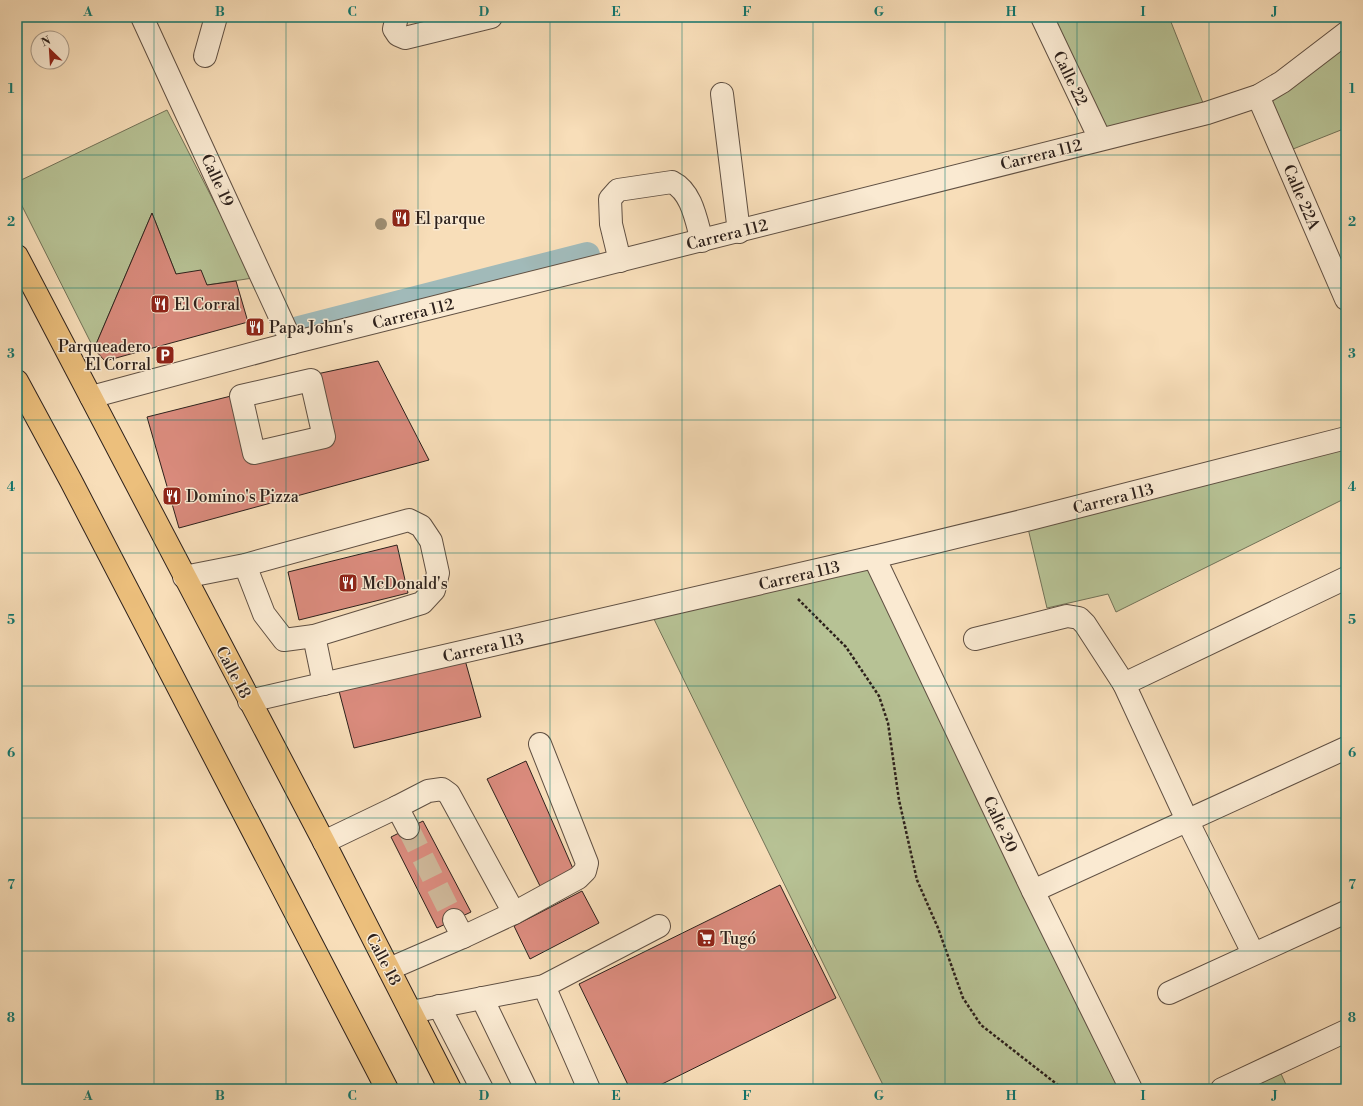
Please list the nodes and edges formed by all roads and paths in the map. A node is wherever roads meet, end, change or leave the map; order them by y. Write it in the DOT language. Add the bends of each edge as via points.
graph roads {
  1 [pos="142,17"];
  2 [pos="216,17"];
  3 [pos="397,17"];
  4 [pos="491,17"];
  5 [pos="1042,17"];
  6 [pos="1346,33"];
  7 [pos="204,56"];
  8 [pos="722,94"];
  9 [pos="1258,96"];
  10 [pos="1100,139"];
  11 [pos="739,232"];
  12 [pos="702,240"];
  13 [pos="17,256"];
  14 [pos="620,262"];
  15 [pos="1344,289"];
  16 [pos="292,344"];
  17 [pos="19,391"];
  18 [pos="91,397"];
  19 [pos="1346,438"];
  20 [pos="874,557"];
  21 [pos="245,565"];
  22 [pos="184,577"];
  23 [pos="1346,578"];
  24 [pos="778,579"];
  25 [pos="314,636"];
  26 [pos="975,639"];
  27 [pos="324,684"];
  28 [pos="1124,684"];
  29 [pos="249,701"];
  30 [pos="540,744"];
  31 [pos="1346,748"];
  32 [pos="397,807"];
  33 [pos="1187,820"];
  34 [pos="408,828"];
  35 [pos="324,842"];
  36 [pos="1033,891"];
  37 [pos="1346,912"];
  38 [pos="514,913"];
  39 [pos="659,926"];
  40 [pos="1253,953"];
  41 [pos="389,969"];
  42 [pos="544,986"];
  43 [pos="1169,993"];
  44 [pos="482,998"];
  45 [pos="439,1006"];
  46 [pos="411,1012"];
  47 [pos="1346,1031"];
  48 [pos="387,1089"];
  49 [pos="450,1089"];
  50 [pos="482,1089"];
  51 [pos="526,1089"];
  52 [pos="589,1089"];
  53 [pos="1063,1089"];
  54 [pos="1131,1089"];
  55 [pos="1222,1089"];
  1 -- 16 [label="street, Calle 19"];
  2 -- 7 [label="street"];
  3 -- 4 [label="street" via="394,29 398,35 405,38"];
  5 -- 10 [label="street, Calle 22"];
  6 -- 9 [label="street, Carrera 112" via="1282,82"];
  8 -- 11 [label="street"];
  9 -- 10 [label="street, Carrera 112" via="1207,113"];
  9 -- 15 [label="street, Calle 22A"];
  10 -- 11 [label="street, Carrera 112"];
  11 -- 12 [label="street, Carrera 112"];
  12 -- 14 [label="street, Carrera 112"];
  12 -- 14 [label="street" via="683,190 672,182 618,190 610,199 611,224"];
  13 -- 18 [label="main road, Calle 18"];
  14 -- 16 [label="street, Carrera 112"];
  16 -- 18 [label="street, Carrera 112"];
  17 -- 48 [label="main road"];
  18 -- 22 [label="main road, Calle 18"];
  19 -- 20 [label="street, Carrera 113"];
  20 -- 24 [label="street, Carrera 113"];
  20 -- 36 [label="street, Calle 20"];
  21 -- 22 [label="street"];
  21 -- 25 [label="street" via="264,614 284,640"];
  21 -- 25 [label="street" via="409,520 421,526 430,541 438,573 434,590 422,603"];
  22 -- 29 [label="main road, Calle 18"];
  23 -- 28 [label="street"];
  24 -- 27 [label="street, Carrera 113"];
  24 -- 53 [label="path" via="846,647 879,696 888,723 898,800 917,880 938,928 963,998 981,1025"];
  25 -- 27 [label="street"];
  26 -- 28 [label="street" via="1067,616 1079,618 1090,630"];
  27 -- 29 [label="street, Carrera 113"];
  28 -- 33 [label="street"];
  29 -- 35 [label="main road, Calle 18"];
  30 -- 38 [label="street" via="587,862 585,871 578,878"];
  31 -- 33 [label="street"];
  32 -- 34 [label="street"];
  32 -- 35 [label="street"];
  32 -- 38 [label="street" via="428,791 442,789 449,794"];
  33 -- 36 [label="street"];
  33 -- 40 [label="street"];
  35 -- 41 [label="main road, Calle 18"];
  36 -- 54 [label="street, Calle 20"];
  37 -- 40 [label="street"];
  38 -- 41 [label="street" via="459,929"];
  39 -- 42 [label="street"];
  40 -- 43 [label="street"];
  41 -- 46 [label="main road, Calle 18"];
  42 -- 44 [label="street"];
  42 -- 52 [label="street"];
  44 -- 45 [label="street"];
  44 -- 51 [label="street"];
  45 -- 46 [label="street"];
  45 -- 50 [label="street"];
  46 -- 49 [label="main road, Calle 18"];
  47 -- 55 [label="street"];
}
